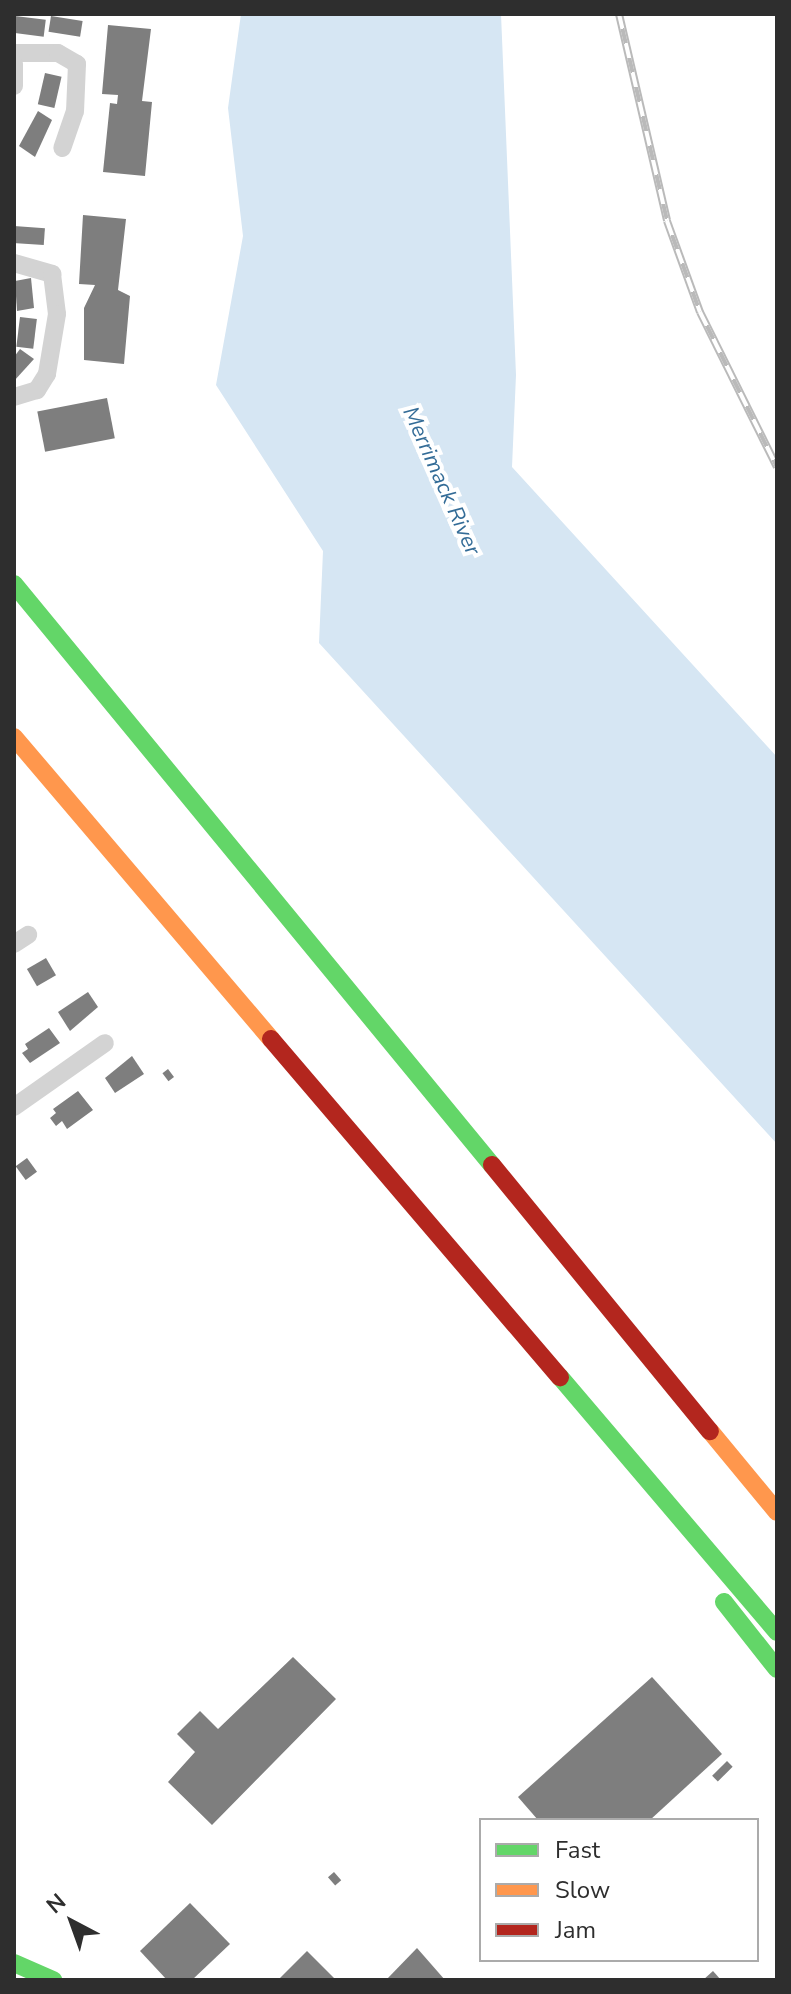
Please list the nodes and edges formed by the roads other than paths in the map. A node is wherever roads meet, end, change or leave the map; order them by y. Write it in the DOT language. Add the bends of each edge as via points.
graph roads {
  1 [pos="14,53"];
  2 [pos="14,64"];
  3 [pos="14,86"];
  4 [pos="62,148"];
  5 [pos="14,263"];
  6 [pos="14,397"];
  7 [pos="14,584"];
  8 [pos="14,737"];
  9 [pos="105,1043"];
  10 [pos="14,1107"];
  11 [pos="579,1402"];
  12 [pos="777,1512"];
  13 [pos="777,1632"];
  14 [pos="777,1669"];
  15 [pos="14,1963"];
  16 [pos="53,1980"];
  1 -- 4 [label="street" via="58,53 77,64 75,111"];
  2 -- 3 [label="street"];
  5 -- 6 [label="street" via="52,274 57,314 47,374 37,390"];
  7 -- 12 [label="main road"];
  8 -- 11 [label="main road"];
  9 -- 10 [label="street"];
  11 -- 13 [label="main road"];
  11 -- 14 [label="main road"];
  15 -- 16 [label="main road"];
}
